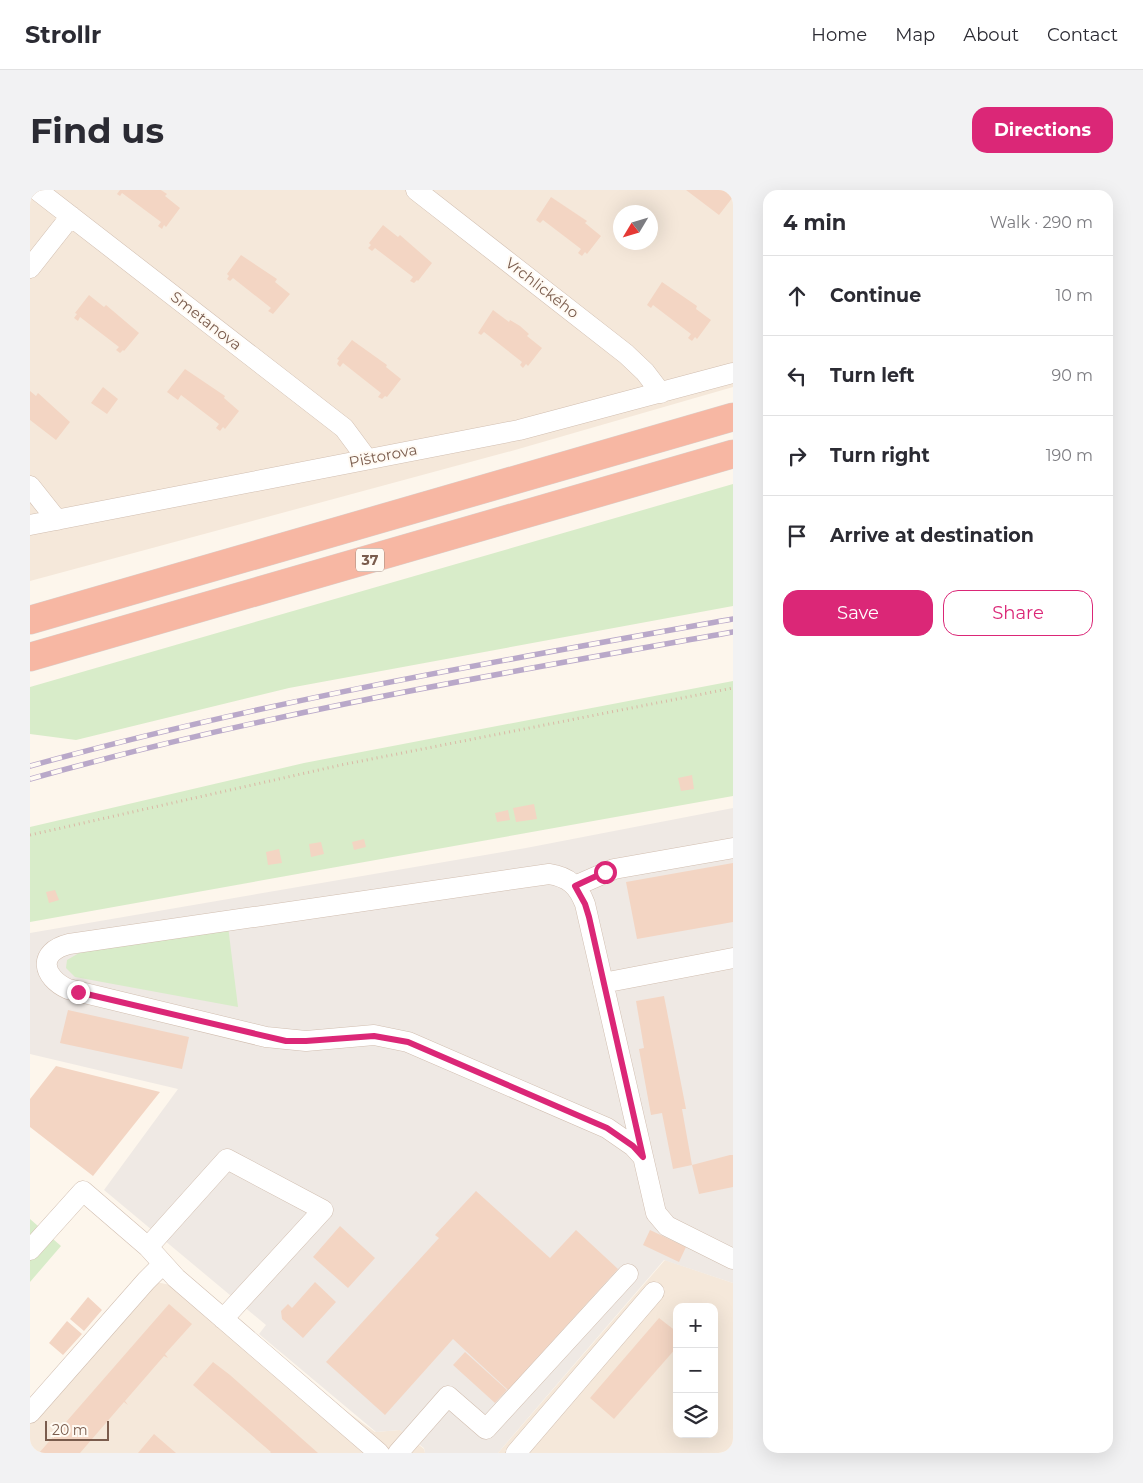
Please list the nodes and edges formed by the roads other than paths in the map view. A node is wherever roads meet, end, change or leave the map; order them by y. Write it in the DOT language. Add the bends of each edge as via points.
graph roads {
  1 [pos="416,190"];
  2 [pos="49,193"];
  3 [pos="71,216"];
  4 [pos="30,268"];
  5 [pos="733,373"];
  6 [pos="661,393"];
  7 [pos="733,417"];
  8 [pos="733,454"];
  9 [pos="367,459"];
  10 [pos="30,486"];
  11 [pos="57,520"];
  12 [pos="30,525"];
  13 [pos="30,620"];
  14 [pos="30,657"];
  15 [pos="733,848"];
  16 [pos="575,886"];
  17 [pos="733,958"];
  18 [pos="603,983"];
  19 [pos="643,1157"];
  20 [pos="148,1247"];
  21 [pos="30,1250"];
  22 [pos="733,1259"];
  23 [pos="163,1264"];
  24 [pos="628,1274"];
  25 [pos="654,1292"];
  26 [pos="223,1319"];
  27 [pos="30,1413"];
  28 [pos="379,1453"];
  29 [pos="398,1453"];
  30 [pos="516,1453"];
  1 -- 6 [label="street, Vrchlického" via="626,354"];
  2 -- 3 [label="street, Smetanova"];
  3 -- 4 [label="street"];
  3 -- 9 [label="street, Smetanova" via="344,428"];
  5 -- 6 [label="street, Pištorova"];
  6 -- 9 [label="street, Pištorova" via="519,430"];
  7 -- 13 [label="highway, 37"];
  8 -- 14 [label="highway, 37"];
  9 -- 11 [label="street, Pištorova"];
  10 -- 11 [label="street"];
  11 -- 12 [label="street, Pištorova"];
  15 -- 16 [label="street" via="614,869"];
  16 -- 18 [label="street" via="585,904"];
  16 -- 19 [label="street" via="568,879 549,874 69,944 52,952 46,968 57,984 78,992 266,1038 306,1041 374,1036 408,1042 607,1128"];
  17 -- 18 [label="street"];
  18 -- 19 [label="street"];
  19 -- 22 [label="street" via="652,1202 661,1221"];
  20 -- 21 [label="street" via="83,1191"];
  20 -- 23 [label="street"];
  20 -- 26 [label="street" via="227,1159 323,1210"];
  23 -- 26 [label="street"];
  23 -- 27 [label="street"];
  24 -- 29 [label="street" via="486,1429 448,1396"];
  25 -- 30 [label="street"];
  26 -- 28 [label="street"];
}
